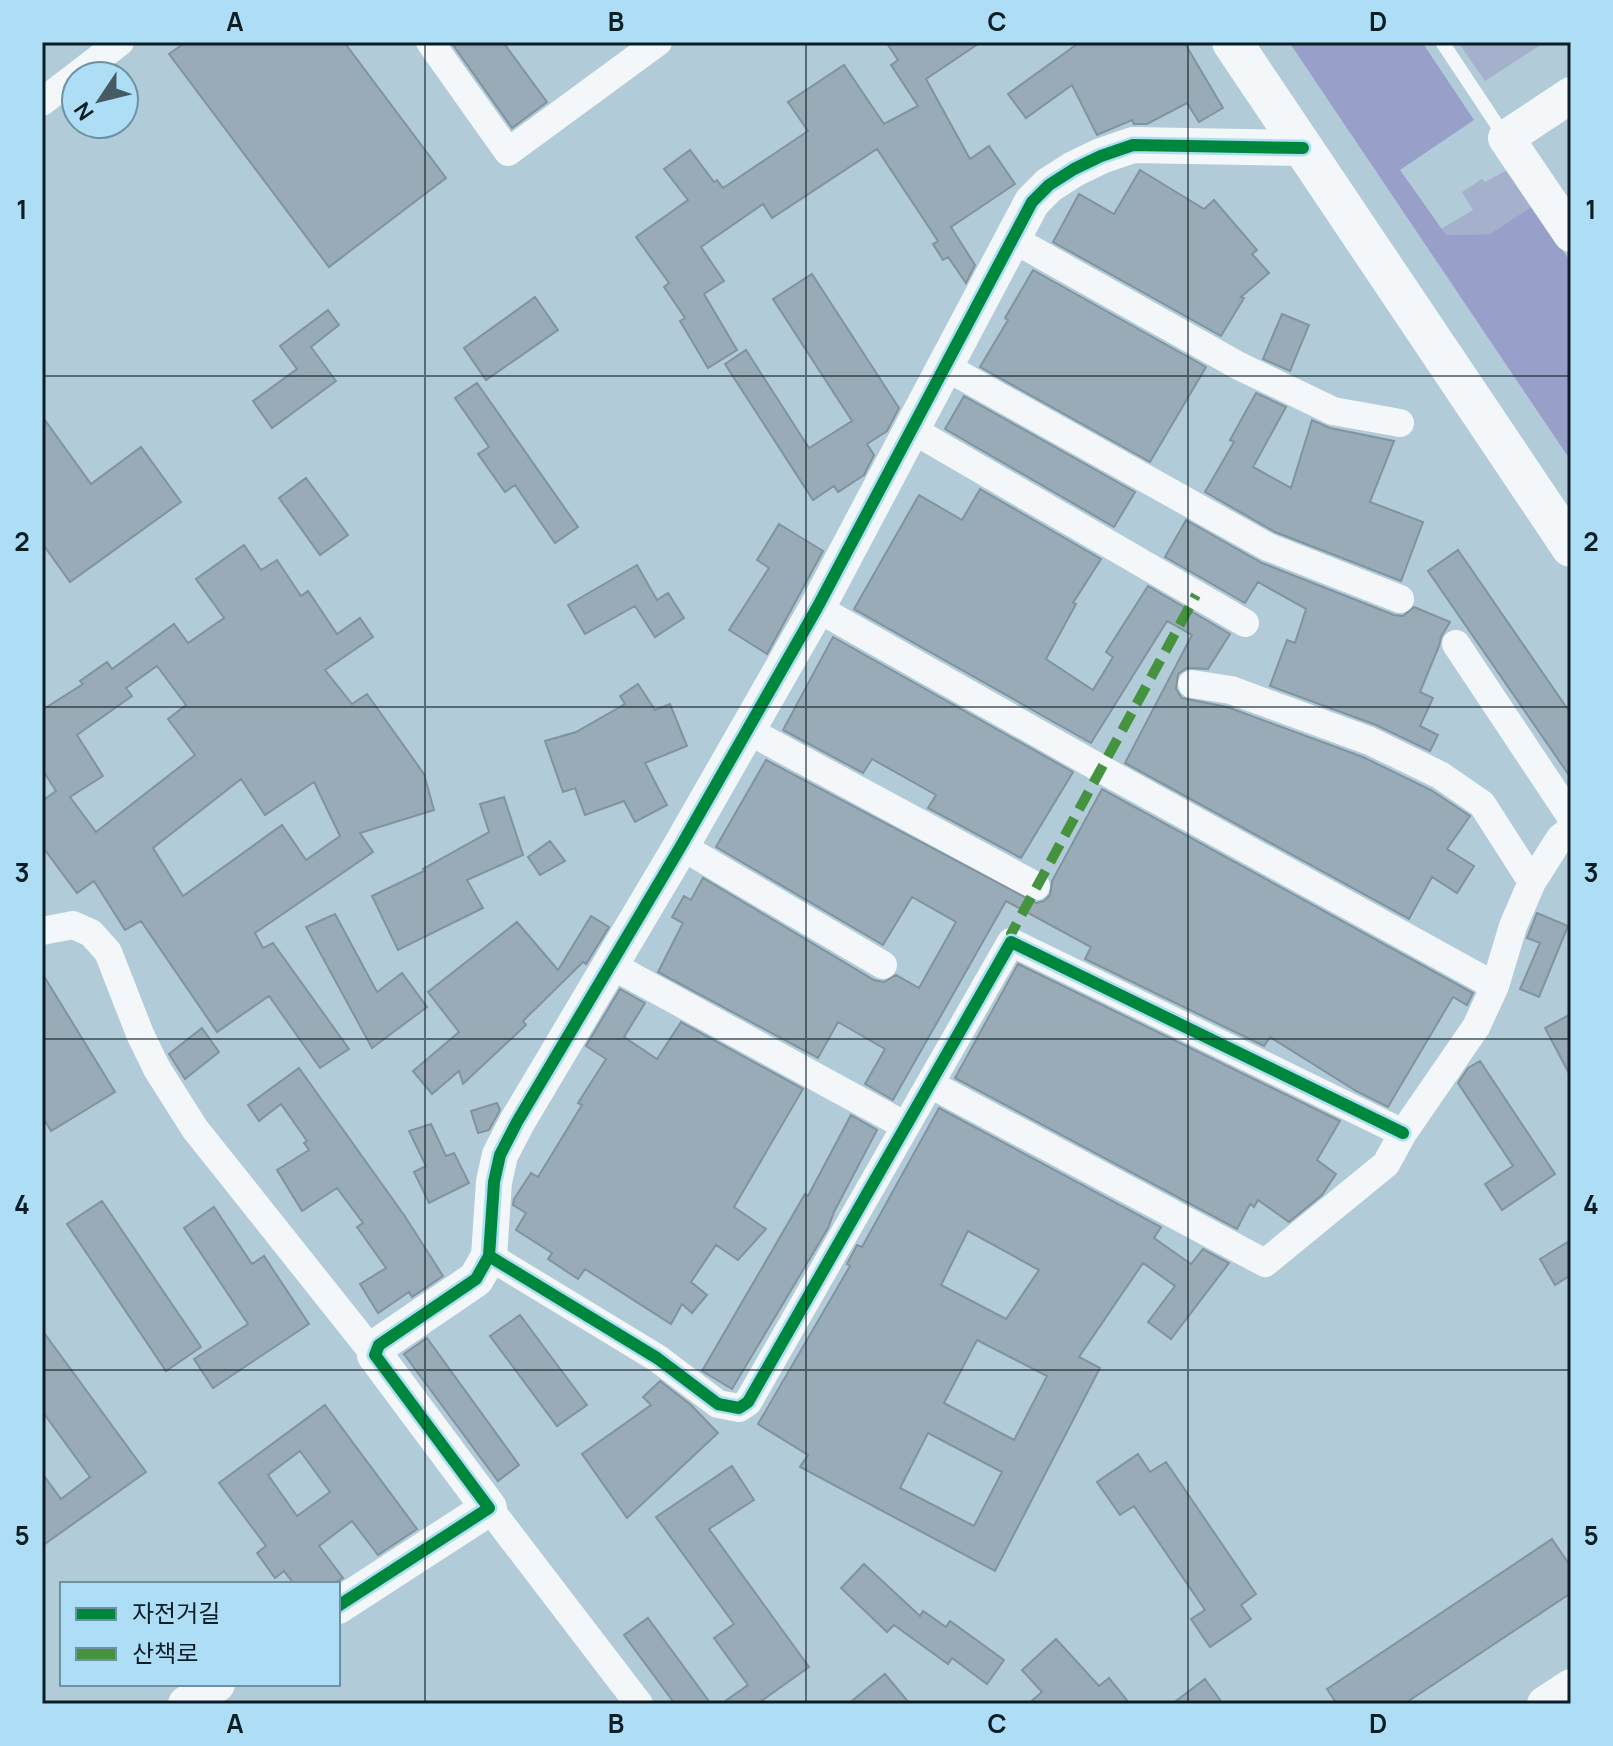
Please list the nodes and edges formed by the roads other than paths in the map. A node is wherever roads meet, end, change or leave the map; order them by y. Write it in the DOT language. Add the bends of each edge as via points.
graph roads {
  1 [pos="120,42"];
  2 [pos="430,42"];
  3 [pos="658,42"];
  4 [pos="1232,42"];
  5 [pos="1442,42"];
  6 [pos="1571,95"];
  7 [pos="42,102"];
  8 [pos="1506,138"];
  9 [pos="1303,148"];
  10 [pos="1571,234"];
  11 [pos="1011,238"];
  12 [pos="946,367"];
  13 [pos="1400,423"];
  14 [pos="911,429"];
  15 [pos="1571,547"];
  16 [pos="1400,599"];
  17 [pos="817,608"];
  18 [pos="1245,623"];
  19 [pos="1456,644"];
  20 [pos="1192,684"];
  21 [pos="747,730"];
  22 [pos="1569,811"];
  23 [pos="681,846"];
  24 [pos="1532,882"];
  25 [pos="1036,886"];
  26 [pos="42,931"];
  27 [pos="611,965"];
  28 [pos="883,965"];
  29 [pos="1495,986"];
  30 [pos="930,1084"];
  31 [pos="904,1125"];
  32 [pos="1403,1133"];
  33 [pos="489,1256"];
  34 [pos="375,1355"];
  35 [pos="489,1508"];
  36 [pos="340,1605"];
  37 [pos="214,1686"];
  38 [pos="1571,1687"];
  39 [pos="186,1704"];
  40 [pos="639,1704"];
  41 [pos="1545,1704"];
  1 -- 7 [label="street"];
  2 -- 3 [label="street" via="508,152"];
  4 -- 9 [label="main road"];
  5 -- 8 [label="lane"];
  6 -- 8 [label="street"];
  8 -- 10 [label="street"];
  9 -- 11 [label="street" via="1133,145 1049,185"];
  9 -- 15 [label="main road"];
  11 -- 12 [label="street"];
  11 -- 13 [label="street" via="1239,366 1333,411"];
  12 -- 14 [label="street"];
  12 -- 16 [label="street" via="1268,547"];
  14 -- 17 [label="street"];
  14 -- 18 [label="street"];
  17 -- 21 [label="street"];
  17 -- 29 [label="street"];
  19 -- 22 [label="street"];
  20 -- 24 [label="street" via="1231,690 1356,736 1440,775 1482,804"];
  21 -- 23 [label="street"];
  21 -- 25 [label="street"];
  22 -- 24 [label="street" via="1560,838"];
  23 -- 27 [label="street"];
  23 -- 28 [label="street"];
  24 -- 29 [label="street"];
  26 -- 34 [label="street" via="73,925 91,933 108,952 157,1069 195,1129"];
  27 -- 31 [label="street"];
  27 -- 33 [label="street" via="500,1155"];
  29 -- 32 [label="street" via="1476,1027"];
  30 -- 31 [label="street"];
  30 -- 32 [label="street" via="1265,1263 1386,1164"];
  30 -- 32 [label="street" via="1011,942"];
  31 -- 33 [label="street" via="748,1402 739,1408 718,1404 657,1358"];
  33 -- 34 [label="street" via="476,1279 379,1345"];
  34 -- 35 [label="street"];
  35 -- 36 [label="street"];
  35 -- 40 [label="street"];
  37 -- 39 [label="street"];
  38 -- 41 [label="street"];
}
